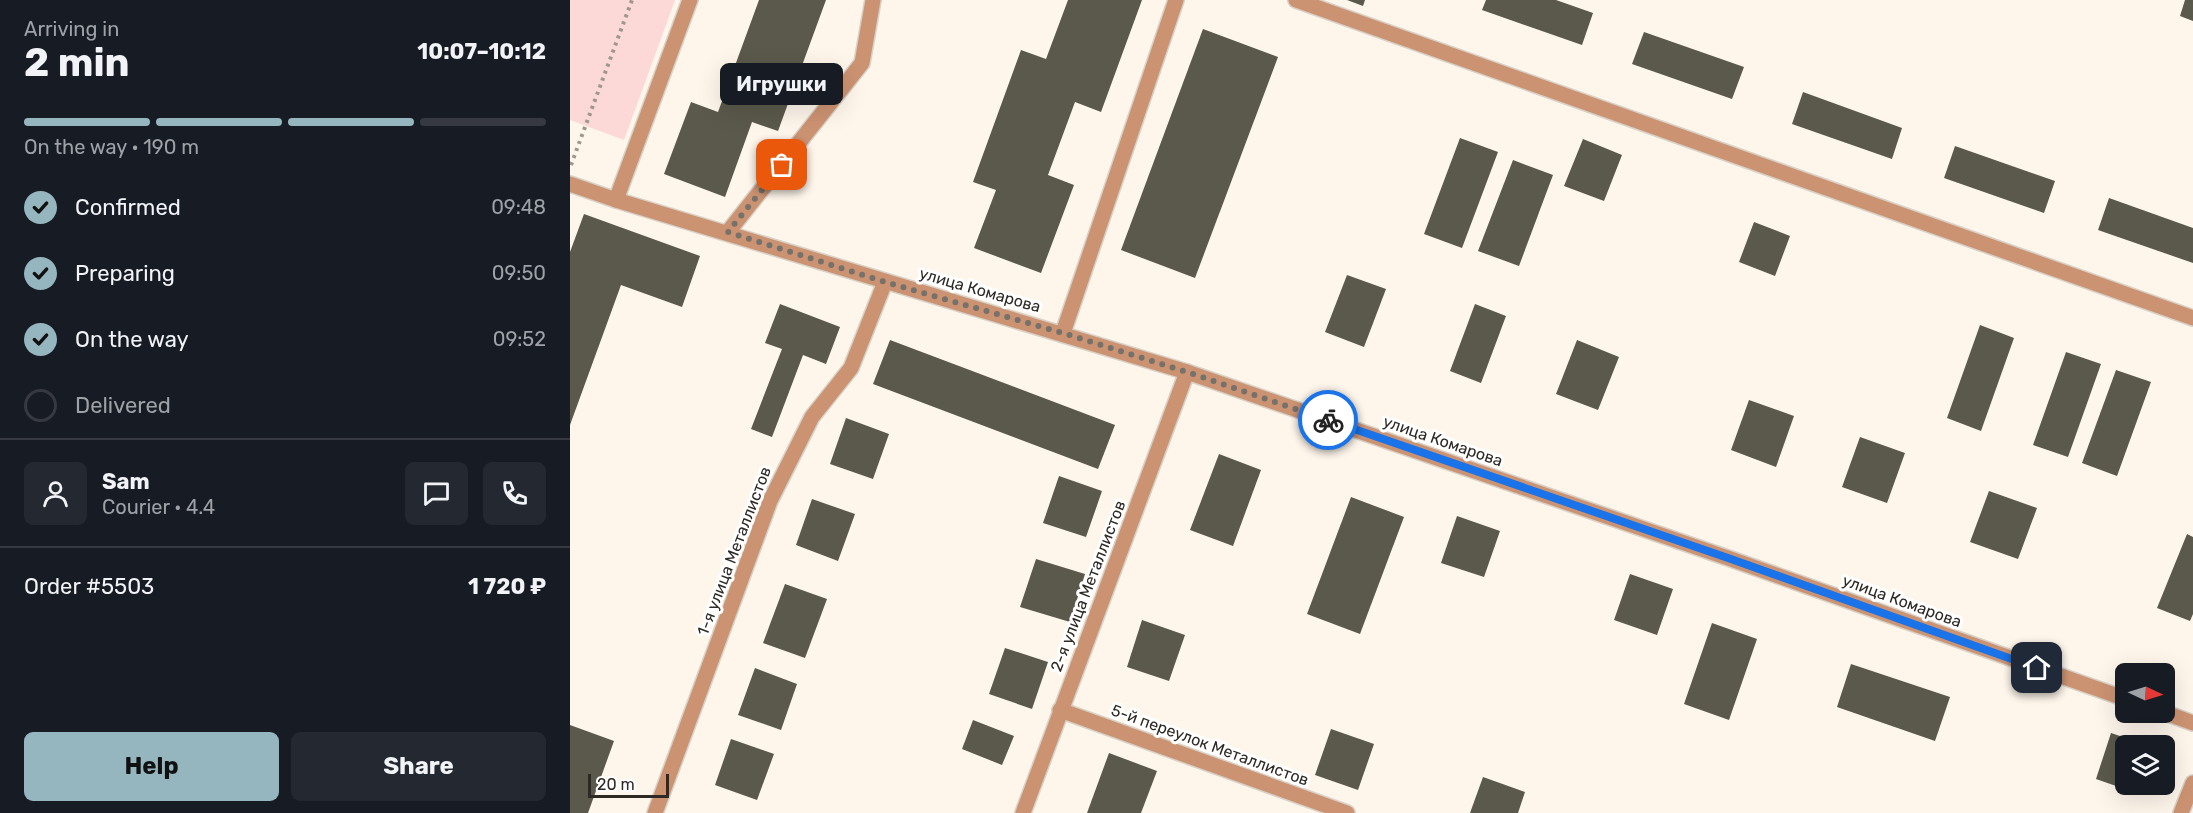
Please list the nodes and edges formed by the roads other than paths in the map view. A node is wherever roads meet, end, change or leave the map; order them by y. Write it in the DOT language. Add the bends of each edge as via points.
graph roads {
  1 [pos="690,0"];
  2 [pos="873,0"];
  3 [pos="1176,0"];
  4 [pos="1296,0"];
  5 [pos="570,184"];
  6 [pos="616,200"];
  7 [pos="728,232"];
  8 [pos="885,282"];
  9 [pos="2193,318"];
  10 [pos="1063,333"];
  11 [pos="1187,372"];
  12 [pos="2115,695"];
  13 [pos="1060,710"];
  14 [pos="2175,716"];
  15 [pos="2193,723"];
  16 [pos="2193,783"];
  17 [pos="655,813"];
  18 [pos="1023,813"];
  19 [pos="1347,813"];
  20 [pos="2181,813"];
  1 -- 6 [label="street"];
  2 -- 7 [label="street" via="862,63"];
  3 -- 10 [label="street"];
  4 -- 9 [label="street"];
  5 -- 6 [label="street, улица Комарова"];
  6 -- 7 [label="street, улица Комарова"];
  7 -- 8 [label="street, улица Комарова"];
  8 -- 10 [label="street, улица Комарова"];
  8 -- 17 [label="street, 1-я улица Металлистов" via="851,368 812,417 770,501"];
  10 -- 11 [label="street, улица Комарова"];
  11 -- 12 [label="street, улица Комарова"];
  11 -- 13 [label="street, 2-я улица Металлистов"];
  13 -- 18 [label="street, 2-я улица Металлистов"];
  13 -- 19 [label="street, 5-й переулок Металлистов"];
  14 -- 15 [label="street"];
  16 -- 20 [label="street"];
}
